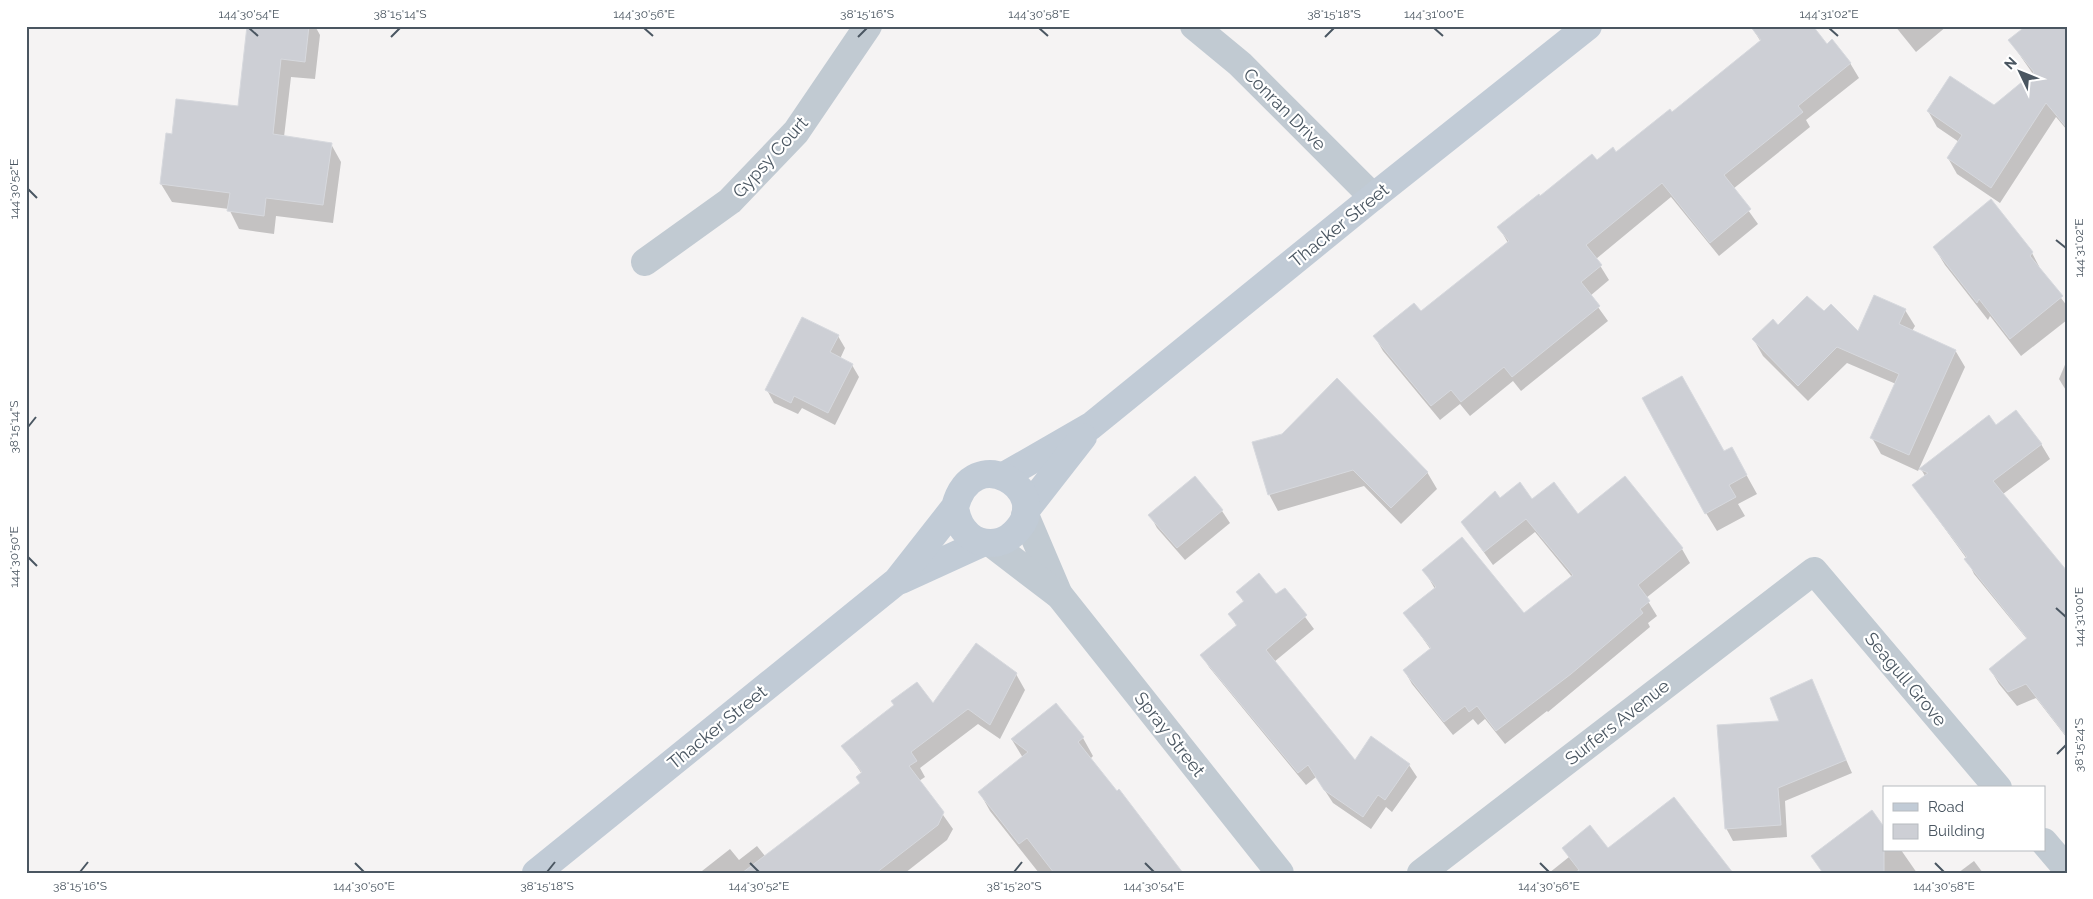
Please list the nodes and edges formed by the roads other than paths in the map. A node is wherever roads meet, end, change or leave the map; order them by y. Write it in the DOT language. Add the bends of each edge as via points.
graph roads {
  1 [pos="868,26"];
  2 [pos="1194,26"];
  3 [pos="1588,26"];
  4 [pos="1373,197"];
  5 [pos="645,262"];
  6 [pos="1091,426"];
  7 [pos="1004,476"];
  8 [pos="955,507"];
  9 [pos="1026,512"];
  10 [pos="987,543"];
  11 [pos="1814,571"];
  12 [pos="897,581"];
  13 [pos="1060,596"];
  14 [pos="1996,786"];
  15 [pos="2046,844"];
  16 [pos="2067,869"];
  17 [pos="536,873"];
  18 [pos="1280,873"];
  19 [pos="1421,873"];
  1 -- 5 [label="street, Gypsy Court" via="796,132 730,201"];
  2 -- 4 [label="street, Conran Drive" via="1240,64"];
  3 -- 4 [label="street, Thacker Street"];
  4 -- 6 [label="street, Thacker Street"];
  6 -- 7 [label="street, Thacker Street"];
  6 -- 9 [label="street, Thacker Street"];
  7 -- 8 [label="street" via="991,473 978,476 967,483"];
  7 -- 9 [label="street" via="1020,490"];
  8 -- 10 [label="street" via="960,526 966,534"];
  8 -- 12 [label="street, Thacker Street"];
  9 -- 10 [label="street" via="1021,526 1013,535 1003,541"];
  9 -- 13 [label="street, Spray Street"];
  10 -- 12 [label="street, Thacker Street"];
  10 -- 13 [label="street, Spray Street"];
  11 -- 14 [label="street, Seagull Grove"];
  11 -- 19 [label="street, Surfers Avenue"];
  12 -- 17 [label="street, Thacker Street"];
  13 -- 18 [label="street, Spray Street"];
  15 -- 16 [label="street"];
}
